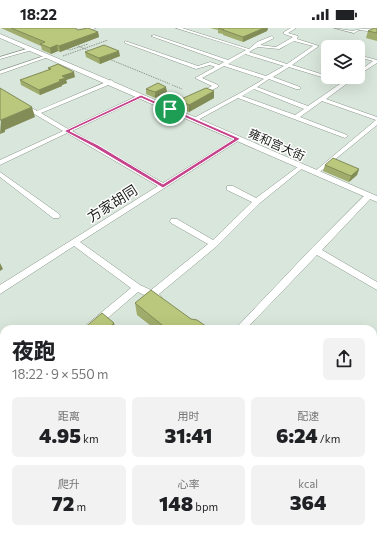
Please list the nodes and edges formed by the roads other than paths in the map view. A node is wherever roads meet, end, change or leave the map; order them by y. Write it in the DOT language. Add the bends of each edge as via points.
graph roads {
  1 [pos="69,28"];
  2 [pos="94,28"];
  3 [pos="178,28"];
  4 [pos="294,28"];
  5 [pos="336,28"];
  6 [pos="375,30"];
  7 [pos="0,31"];
  8 [pos="153,36"];
  9 [pos="272,37"];
  10 [pos="1,38"];
  11 [pos="294,39"];
  12 [pos="127,42"];
  13 [pos="182,46"];
  14 [pos="256,47"];
  15 [pos="175,49"];
  16 [pos="33,50"];
  17 [pos="168,52"];
  18 [pos="247,52"];
  19 [pos="162,55"];
  20 [pos="0,58"];
  21 [pos="53,58"];
  22 [pos="365,59"];
  23 [pos="376,63"];
  24 [pos="224,64"];
  25 [pos="287,66"];
  26 [pos="365,70"];
  27 [pos="0,73"];
  28 [pos="321,75"];
  29 [pos="268,78"];
  30 [pos="111,82"];
  31 [pos="332,84"];
  32 [pos="253,87"];
  33 [pos="298,88"];
  34 [pos="141,96"];
  35 [pos="237,96"];
  36 [pos="322,99"];
  37 [pos="18,102"];
  38 [pos="308,108"];
  39 [pos="170,109"];
  40 [pos="36,113"];
  41 [pos="296,116"];
  42 [pos="377,119"];
  43 [pos="194,120"];
  44 [pos="377,122"];
  45 [pos="66,131"];
  46 [pos="345,136"];
  47 [pos="238,139"];
  48 [pos="0,163"];
  49 [pos="301,167"];
  50 [pos="316,173"];
  51 [pos="0,174"];
  52 [pos="163,186"];
  53 [pos="230,188"];
  54 [pos="373,197"];
  55 [pos="257,201"];
  56 [pos="56,216"];
  57 [pos="174,221"];
  58 [pos="74,242"];
  59 [pos="214,244"];
  60 [pos="315,250"];
  61 [pos="377,286"];
  62 [pos="137,288"];
  63 [pos="0,290"];
  64 [pos="152,294"];
  65 [pos="164,302"];
  66 [pos="93,325"];
  67 [pos="244,325"];
  1 -- 2 [label="street" via="80,33"];
  3 -- 18 [label="street"];
  4 -- 11 [label="street" via="285,33 296,37"];
  5 -- 6 [label="street" via="354,32 358,29"];
  7 -- 16 [label="main road, 雍和宫大街" via="32,45"];
  8 -- 13 [label="street"];
  9 -- 14 [label="street" via="258,43"];
  10 -- 16 [label="main road, 雍和宫大街"];
  11 -- 14 [label="street" via="277,48"];
  11 -- 25 [label="street" via="317,46"];
  12 -- 19 [label="street"];
  13 -- 15 [label="street"];
  13 -- 24 [label="street"];
  14 -- 18 [label="street"];
  16 -- 20 [label="street"];
  16 -- 21 [label="main road, 雍和宫大街"];
  17 -- 19 [label="street"];
  18 -- 24 [label="street"];
  18 -- 25 [label="street"];
  19 -- 24 [label="street" via="198,68 210,63"];
  21 -- 27 [label="street"];
  21 -- 30 [label="main road, 雍和宫大街"];
  22 -- 23 [label="street"];
  23 -- 26 [label="street"];
  24 -- 29 [label="street"];
  24 -- 39 [label="street" via="198,78 216,86"];
  25 -- 28 [label="street"];
  25 -- 29 [label="street"];
  29 -- 32 [label="street"];
  29 -- 33 [label="street"];
  30 -- 34 [label="main road, 雍和宫大街"];
  30 -- 40 [label="street"];
  31 -- 36 [label="street"];
  32 -- 35 [label="street"];
  32 -- 38 [label="street"];
  34 -- 39 [label="main road, 雍和宫大街"];
  34 -- 45 [label="street"];
  35 -- 41 [label="street"];
  35 -- 43 [label="street"];
  36 -- 38 [label="street"];
  36 -- 42 [label="street"];
  37 -- 40 [label="street"];
  38 -- 41 [label="street"];
  39 -- 43 [label="main road, 雍和宫大街"];
  40 -- 45 [label="street"];
  41 -- 46 [label="street"];
  43 -- 47 [label="main road, 雍和宫大街"];
  44 -- 50 [label="street"];
  45 -- 48 [label="street"];
  45 -- 52 [label="street"];
  47 -- 49 [label="main road, 雍和宫大街"];
  47 -- 52 [label="street, 方家胡同"];
  49 -- 50 [label="main road, 雍和宫大街"];
  49 -- 55 [label="street"];
  50 -- 54 [label="main road, 雍和宫大街"];
  51 -- 56 [label="street"];
  52 -- 58 [label="street, 方家胡同"];
  53 -- 55 [label="street"];
  54 -- 60 [label="street"];
  55 -- 59 [label="street"];
  57 -- 59 [label="street"];
  58 -- 62 [label="street"];
  58 -- 63 [label="street, 方家胡同"];
  59 -- 64 [label="street"];
  60 -- 61 [label="street"];
  60 -- 67 [label="street"];
  62 -- 64 [label="street"];
  62 -- 66 [label="street"];
  64 -- 65 [label="street"];
}
